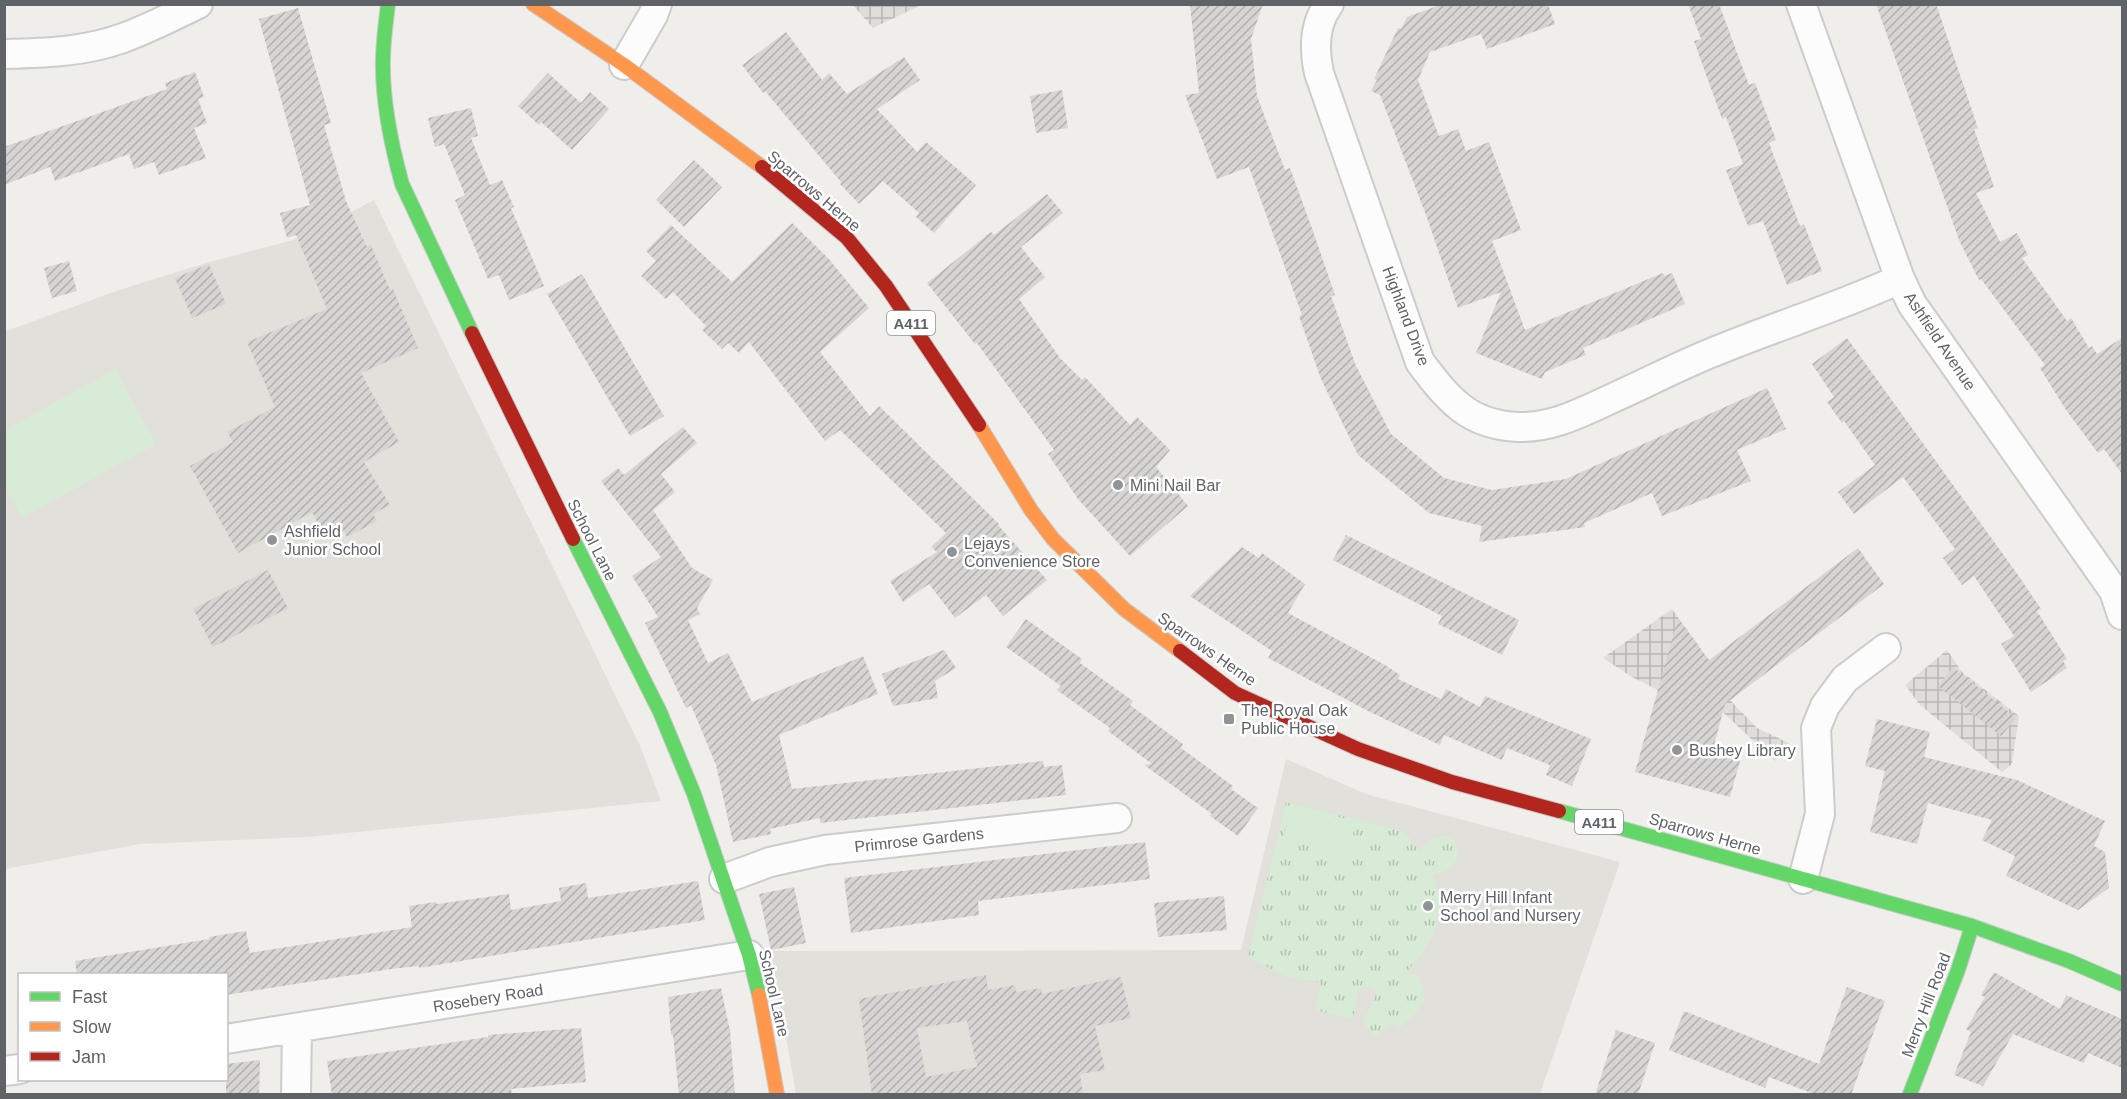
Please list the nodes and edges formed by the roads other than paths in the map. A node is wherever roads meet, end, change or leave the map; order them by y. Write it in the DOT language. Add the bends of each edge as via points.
graph roads {
  1 [pos="198,4"];
  2 [pos="388,4"];
  3 [pos="533,4"];
  4 [pos="657,4"];
  5 [pos="1329,4"];
  6 [pos="1801,4"];
  7 [pos="4,54"];
  8 [pos="624,65"];
  9 [pos="1899,279"];
  10 [pos="2122,615"];
  11 [pos="1886,648"];
  12 [pos="1117,818"];
  13 [pos="724,879"];
  14 [pos="1803,879"];
  15 [pos="1972,926"];
  16 [pos="748,955"];
  17 [pos="2122,984"];
  18 [pos="297,1029"];
  19 [pos="228,1039"];
  20 [pos="296,1095"];
  21 [pos="777,1095"];
  22 [pos="1910,1095"];
  1 -- 7 [label="street" via="122,39 83,49"];
  2 -- 13 [label="main road, School Lane" via="383,67 385,107 402,184 527,448 660,712"];
  3 -- 8 [label="main road, Sparrows Herne / A411"];
  4 -- 8 [label="street"];
  5 -- 9 [label="street, Highland Drive" via="1317,33 1315,57 1319,73 1420,362 1445,396 1486,422 1544,426 1572,417 1719,350"];
  6 -- 9 [label="street, Ashfield Avenue"];
  8 -- 14 [label="main road, Sparrows Herne / A411" via="778,179 847,237 886,286 1053,539 1124,609 1235,693 1358,749 1452,782"];
  9 -- 10 [label="street, Ashfield Avenue" via="1912,304 2114,591"];
  11 -- 14 [label="street" via="1845,679 1825,706 1816,728 1820,814"];
  12 -- 13 [label="street, Primrose Gardens" via="825,850 770,862"];
  13 -- 16 [label="main road, School Lane"];
  14 -- 15 [label="main road, Sparrows Herne / A411"];
  15 -- 17 [label="main road, Sparrows Herne / A411"];
  15 -- 22 [label="main road, Merry Hill Road"];
  16 -- 18 [label="street, Rosebery Road"];
  16 -- 21 [label="main road, School Lane"];
  18 -- 19 [label="street, Rosebery Road"];
  18 -- 20 [label="street"];
}
